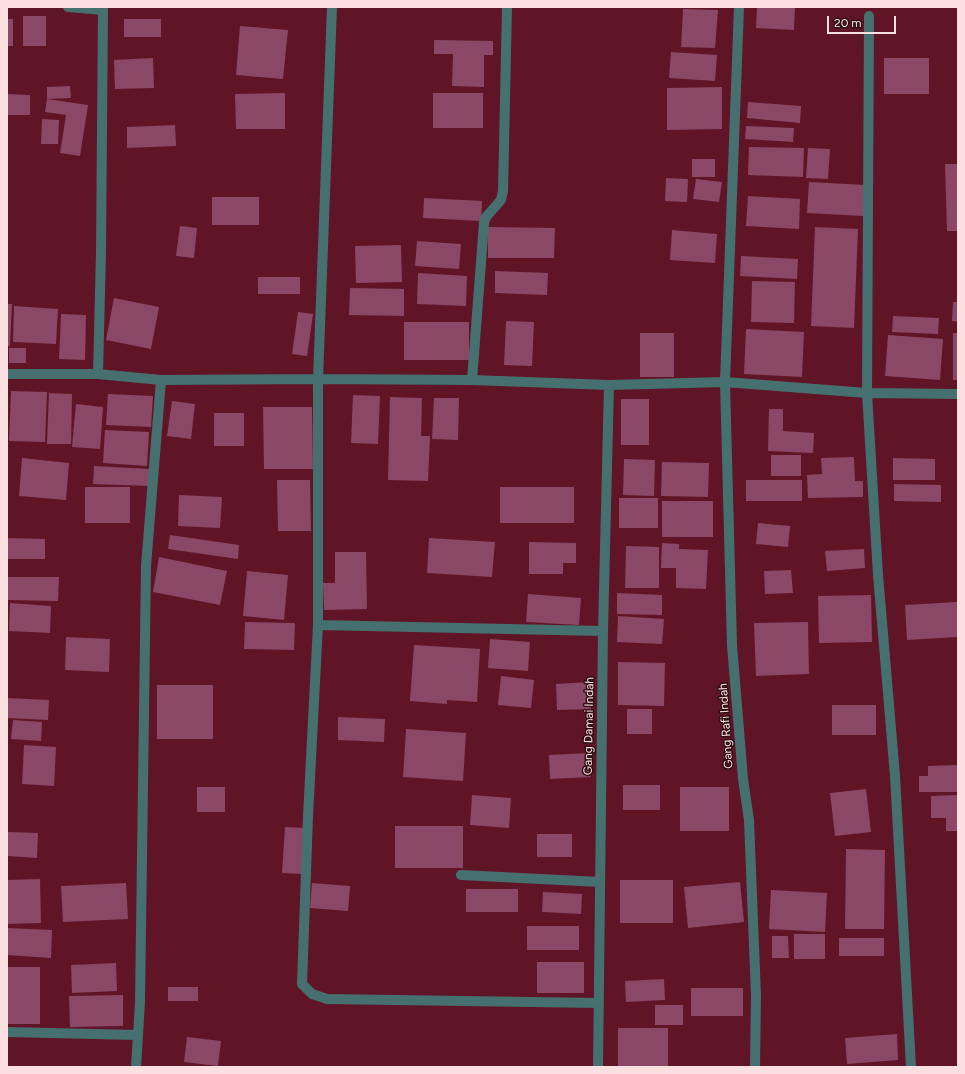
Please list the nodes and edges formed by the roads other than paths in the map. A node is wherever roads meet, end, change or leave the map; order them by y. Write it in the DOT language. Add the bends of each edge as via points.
graph roads {
  1 [pos="68,7"];
  2 [pos="332,7"];
  3 [pos="507,7"];
  4 [pos="739,7"];
  5 [pos="103,8"];
  6 [pos="869,16"];
  7 [pos="7,374"];
  8 [pos="98,374"];
  9 [pos="318,379"];
  10 [pos="162,380"];
  11 [pos="472,380"];
  12 [pos="725,382"];
  13 [pos="609,385"];
  14 [pos="867,393"];
  15 [pos="958,394"];
  16 [pos="318,625"];
  17 [pos="603,631"];
  18 [pos="461,875"];
  19 [pos="600,882"];
  20 [pos="599,1003"];
  21 [pos="7,1032"];
  22 [pos="137,1035"];
  23 [pos="136,1067"];
  24 [pos="598,1067"];
  25 [pos="754,1067"];
  26 [pos="911,1067"];
  1 -- 5 [label="street"];
  2 -- 9 [label="street"];
  3 -- 11 [label="street" via="503,191 501,200 484,223"];
  4 -- 12 [label="street, Gang Rafi Indah"];
  5 -- 8 [label="street"];
  6 -- 14 [label="street"];
  7 -- 8 [label="street"];
  8 -- 10 [label="street"];
  9 -- 10 [label="street"];
  9 -- 11 [label="street"];
  9 -- 16 [label="street"];
  10 -- 22 [label="street" via="146,566 140,1002"];
  11 -- 13 [label="street"];
  12 -- 13 [label="street"];
  12 -- 14 [label="street"];
  12 -- 25 [label="street, Gang Rafi Indah" via="732,645 743,779 749,820 756,996"];
  13 -- 17 [label="street, Gang Damai Indah"];
  14 -- 15 [label="street"];
  14 -- 26 [label="street" via="878,575 895,776"];
  16 -- 17 [label="street"];
  16 -- 20 [label="street" via="302,984 312,994 326,999"];
  17 -- 19 [label="street, Gang Damai Indah"];
  18 -- 19 [label="street"];
  19 -- 20 [label="street, Gang Damai Indah"];
  20 -- 24 [label="street, Gang Damai Indah"];
  21 -- 22 [label="street"];
  22 -- 23 [label="street"];
}
